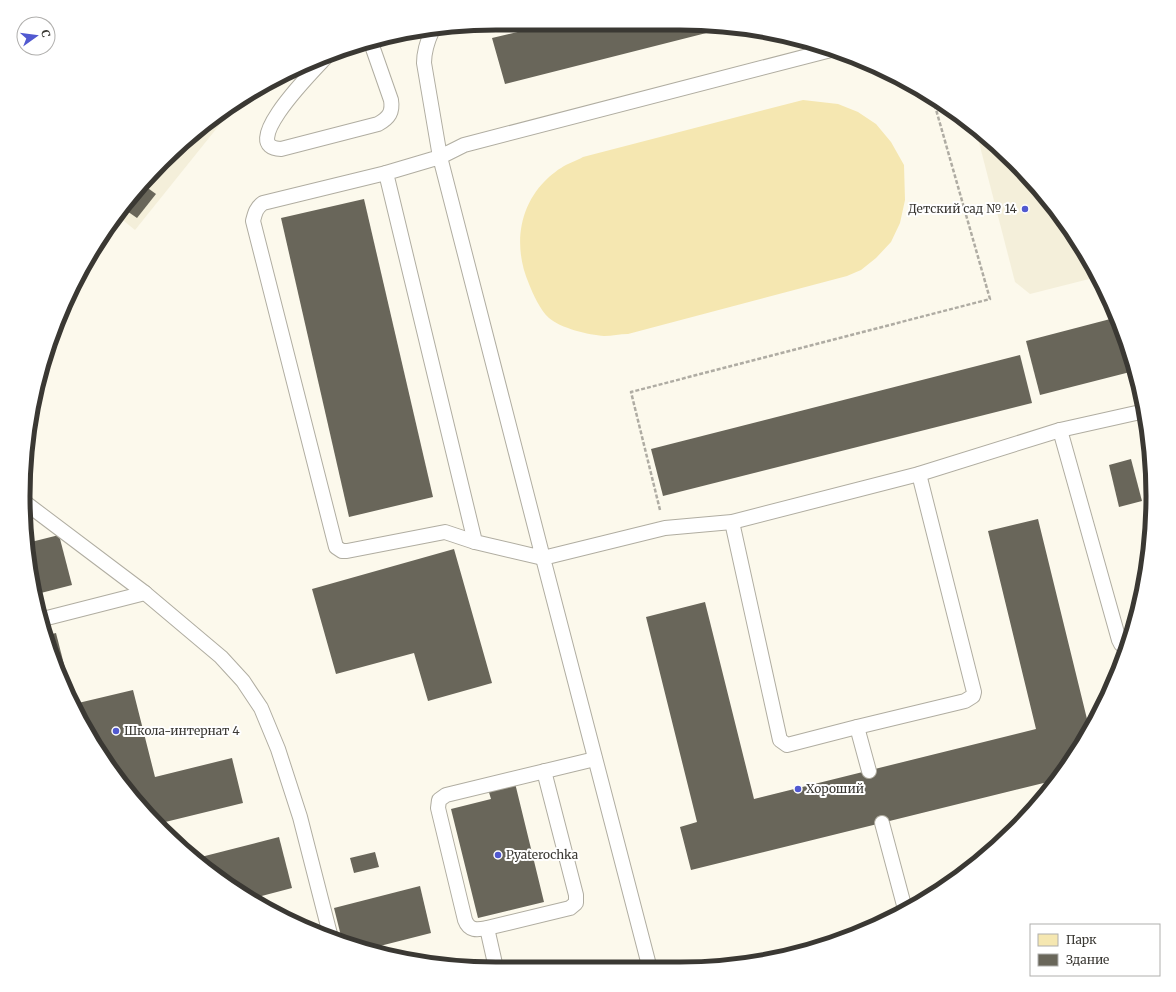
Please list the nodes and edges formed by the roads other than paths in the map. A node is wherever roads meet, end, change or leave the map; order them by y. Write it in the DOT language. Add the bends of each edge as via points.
graph roads {
  1 [pos="430,35"];
  2 [pos="372,47"];
  3 [pos="822,52"];
  4 [pos="319,65"];
  5 [pos="440,157"];
  6 [pos="386,173"];
  7 [pos="1138,413"];
  8 [pos="1060,430"];
  9 [pos="919,474"];
  10 [pos="30,507"];
  11 [pos="732,522"];
  12 [pos="475,542"];
  13 [pos="543,558"];
  14 [pos="145,593"];
  15 [pos="46,618"];
  16 [pos="1121,645"];
  17 [pos="857,727"];
  18 [pos="595,759"];
  19 [pos="544,771"];
  20 [pos="869,771"];
  21 [pos="882,823"];
  22 [pos="904,905"];
  23 [pos="487,928"];
  24 [pos="326,930"];
  25 [pos="495,962"];
  26 [pos="648,962"];
  1 -- 5 [label="lane" via="424,53 424,63"];
  2 -- 4 [label="lane" via="391,100 390,114 385,120 378,124 276,149 268,142 270,126 286,101"];
  3 -- 5 [label="lane" via="464,145"];
  5 -- 6 [label="lane"];
  5 -- 13 [label="lane"];
  6 -- 12 [label="lane"];
  6 -- 12 [label="lane" via="263,204 257,208 253,221 336,547 347,551 446,532"];
  7 -- 8 [label="lane"];
  8 -- 9 [label="lane"];
  8 -- 16 [label="lane"];
  9 -- 11 [label="lane"];
  9 -- 17 [label="lane" via="974,692 966,701"];
  10 -- 14 [label="lane"];
  11 -- 13 [label="lane" via="664,528"];
  11 -- 17 [label="lane" via="780,740 791,744"];
  12 -- 13 [label="lane"];
  13 -- 18 [label="lane"];
  14 -- 15 [label="lane"];
  14 -- 24 [label="lane" via="221,657 243,681 261,708 278,749 300,817"];
  17 -- 20 [label="lane"];
  18 -- 19 [label="lane"];
  18 -- 26 [label="lane"];
  19 -- 23 [label="lane" via="576,902 570,908"];
  19 -- 23 [label="lane" via="446,795 439,800 438,808 465,920 470,928 475,930"];
  21 -- 22 [label="lane"];
  23 -- 25 [label="lane"];
}
